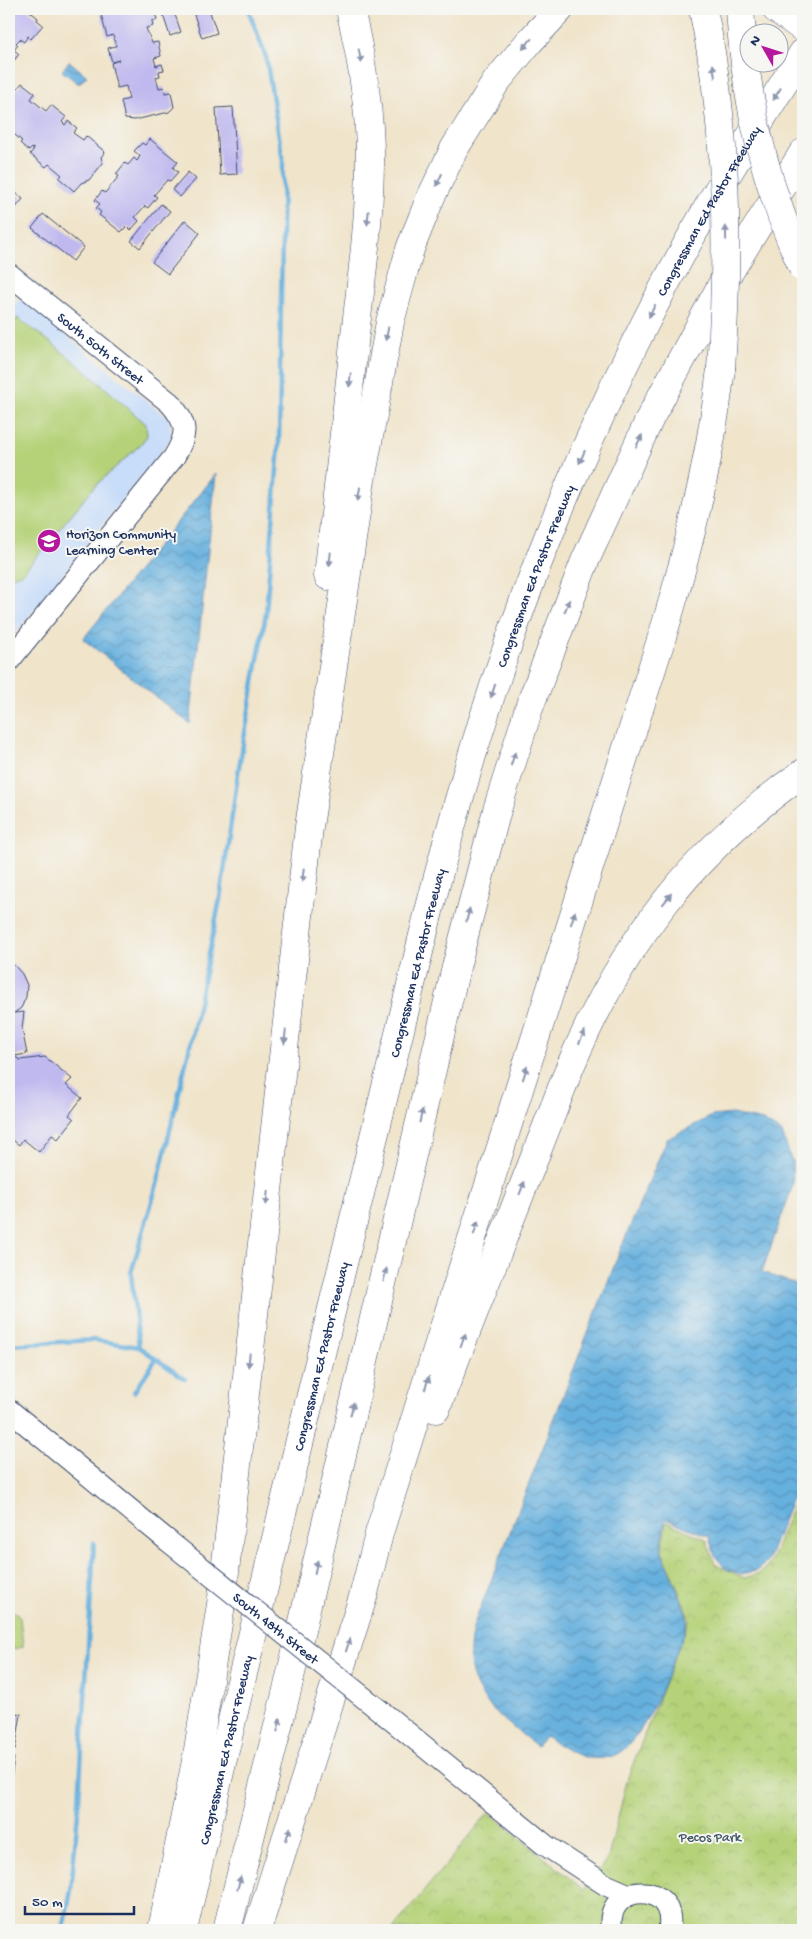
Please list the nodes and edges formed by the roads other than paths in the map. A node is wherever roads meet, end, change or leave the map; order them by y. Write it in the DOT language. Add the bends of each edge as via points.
graph roads {
  1 [pos="350,9"];
  2 [pos="560,9"];
  3 [pos="703,9"];
  4 [pos="740,9"];
  5 [pos="776,9"];
  6 [pos="803,28"];
  7 [pos="803,53"];
  8 [pos="803,153"];
  9 [pos="803,268"];
  10 [pos="9,274"];
  11 [pos="9,661"];
  12 [pos="803,773"];
  13 [pos="309,827"];
  14 [pos="9,1410"];
  15 [pos="363,1597"];
  16 [pos="545,1845"];
  17 [pos="629,1895"];
  18 [pos="612,1923"];
  19 [pos="670,1928"];
  20 [pos="162,1930"];
  21 [pos="183,1930"];
  22 [pos="228,1930"];
  23 [pos="257,1930"];
  1 -- 13 [label="highway, one-way" via="368,113 370,190 310,738"];
  2 -- 13 [label="highway, one-way" via="512,61 468,125 430,199 402,274 375,398"];
  15 -- 3 [label="highway, one-way, bridge" via="383,1521 676,590 704,477 721,369 727,265 725,175 717,94"];
  4 -- 9 [label="highway, bridge" via="743,56 757,137 776,202"];
  5 -- 6 [label="highway"];
  7 -- 21 [label="highway, Congressman Ed Pastor Freeway, one-way" via="710,204 621,374 536,567 484,716 427,919"];
  22 -- 8 [label="highway, one-way" via="459,954 496,810 529,708 585,561 651,416 726,277"];
  10 -- 11 [label="street, South 50th Street" via="170,404 180,415 184,428 184,441 174,457"];
  15 -- 12 [label="highway, one-way" via="570,1067 602,997 641,934 689,873 747,816"];
  13 -- 20 [label="highway, one-way" via="228,1551 197,1756"];
  14 -- 16 [label="street, South 48th Street, bridge"];
  23 -- 15 [label="highway, one-way"];
  16 -- 17 [label="street, South 48th Street" via="606,1885"];
  16 -- 18 [label="street, South 48th Street" via="594,1894"];
  17 -- 18 [label="street" via="616,1906"];
  17 -- 19 [label="street" via="647,1892 658,1898 669,1913"];
}
